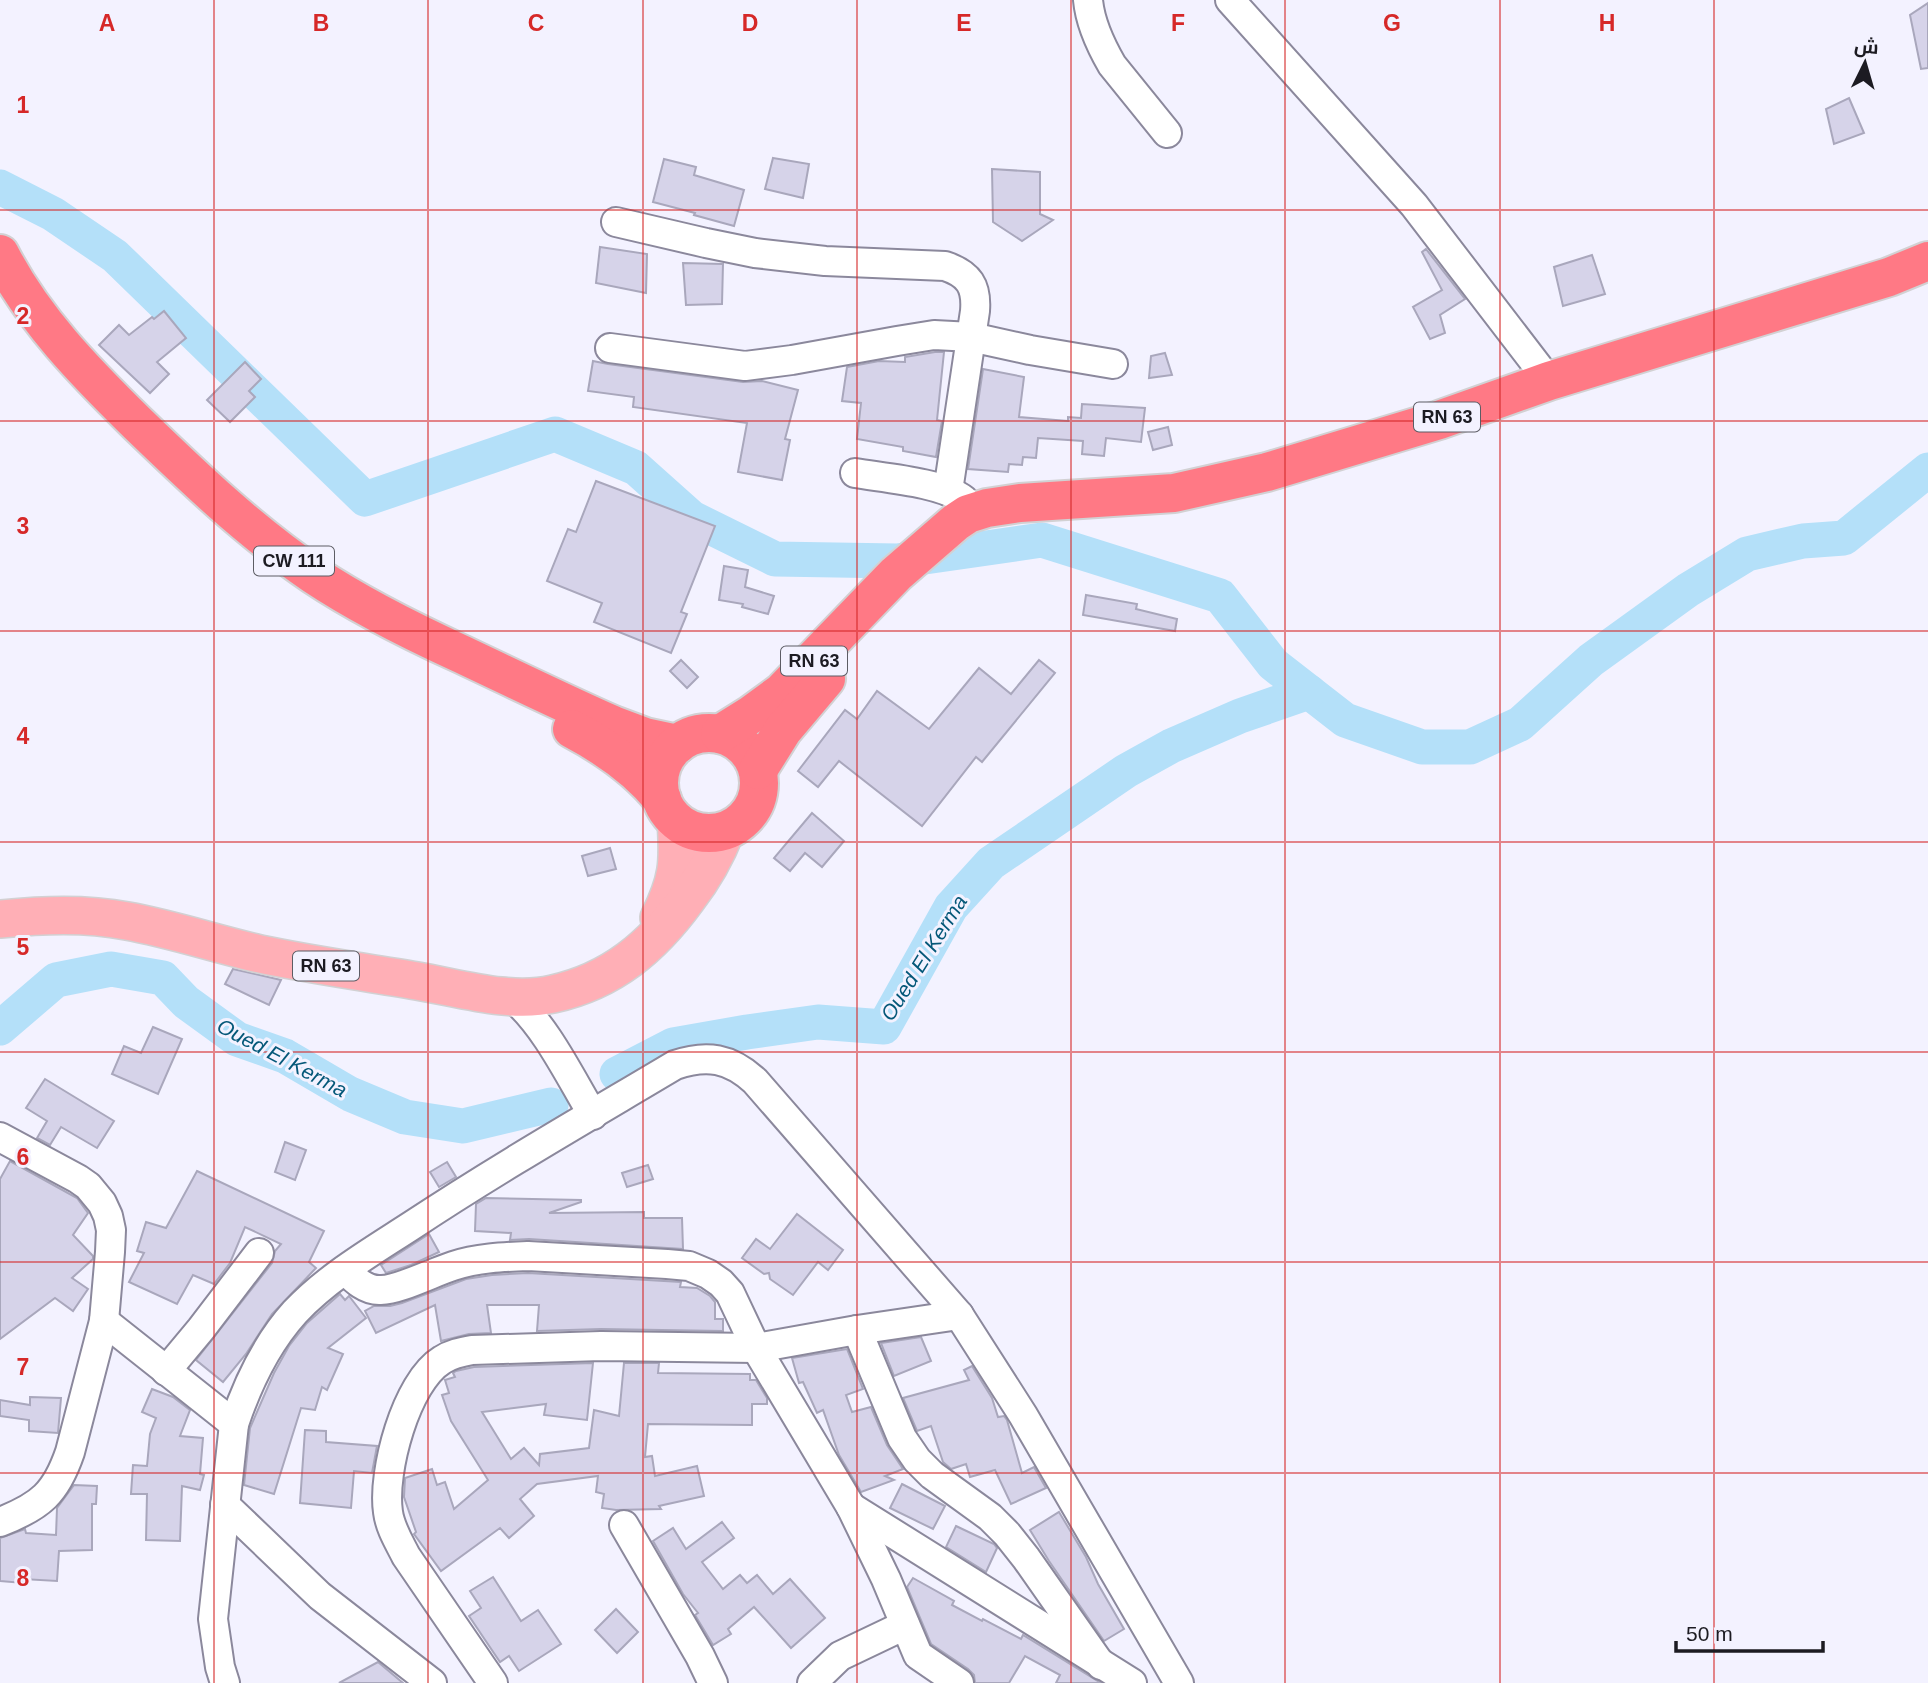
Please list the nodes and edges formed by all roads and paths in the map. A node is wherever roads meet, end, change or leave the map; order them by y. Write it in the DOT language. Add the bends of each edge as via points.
graph roads {
  1 [pos="1088,0"];
  2 [pos="1230,0"];
  3 [pos="1167,133"];
  4 [pos="616,222"];
  5 [pos="0,254"];
  6 [pos="1928,261"];
  7 [pos="1928,290"];
  8 [pos="0,302"];
  9 [pos="971,337"];
  10 [pos="610,348"];
  11 [pos="1112,364"];
  12 [pos="1549,381"];
  13 [pos="855,473"];
  14 [pos="962,516"];
  15 [pos="904,583"];
  16 [pos="720,734"];
  17 [pos="678,744"];
  18 [pos="758,770"];
  19 [pos="669,809"];
  20 [pos="726,830"];
  21 [pos="0,919"];
  22 [pos="643,950"];
  23 [pos="513,998"];
  24 [pos="593,1115"];
  25 [pos="0,1137"];
  26 [pos="259,1253"];
  27 [pos="345,1270"];
  28 [pos="959,1315"];
  29 [pos="104,1321"];
  30 [pos="857,1330"];
  31 [pos="756,1348"];
  32 [pos="166,1371"];
  33 [pos="234,1424"];
  34 [pos="225,1505"];
  35 [pos="851,1507"];
  36 [pos="0,1522"];
  37 [pos="624,1525"];
  38 [pos="905,1625"];
  39 [pos="918,1655"];
  40 [pos="1101,1665"];
  41 [pos="225,1683"];
  42 [pos="432,1683"];
  43 [pos="493,1683"];
  44 [pos="713,1683"];
  45 [pos="812,1683"];
  46 [pos="930,1683"];
  47 [pos="958,1683"];
  48 [pos="1132,1683"];
  49 [pos="1179,1683"];
  1 -- 3 [label="street" via="1112,65"];
  2 -- 12 [label="street" via="1414,205"];
  4 -- 9 [label="street" via="792,258 946,266 957,270 973,287"];
  5 -- 17 [label="highway, CW 111" via="43,320 110,397 191,475 284,553 418,634 613,725"];
  6 -- 12 [label="highway, RN 63"];
  7 -- 14 [label="highway, RN 63" via="1223,507 1008,526 980,533"];
  8 -- 19 [label="highway, CW 111" via="82,400 198,511 271,571 368,634 587,737 632,768"];
  9 -- 10 [label="street" via="934,335 745,366"];
  9 -- 11 [label="street"];
  9 -- 14 [label="street"];
  12 -- 14 [label="highway, RN 63" via="1440,420 1202,488 1020,503"];
  13 -- 14 [label="street" via="907,481"];
  14 -- 15 [label="highway, RN 63"];
  15 -- 16 [label="highway, RN 63" via="768,704"];
  15 -- 18 [label="highway, RN 63" via="783,730"];
  16 -- 17 [label="highway" via="694,735"];
  16 -- 18 [label="highway" via="744,746"];
  17 -- 19 [label="highway" via="660,772 659,786"];
  18 -- 20 [label="highway" via="753,806"];
  19 -- 20 [label="highway" via="699,832"];
  19 -- 22 [label="main road" via="678,841 676,876"];
  20 -- 22 [label="main road" via="703,878"];
  21 -- 23 [label="main road, RN 63" via="68,916 125,920 260,954"];
  22 -- 23 [label="main road, RN 63" via="606,976 582,986 552,995"];
  23 -- 24 [label="street" via="545,1035"];
  24 -- 27 [label="street" via="466,1190"];
  24 -- 28 [label="street" via="675,1065 703,1059 732,1064 764,1090"];
  25 -- 29 [label="street" via="68,1172 102,1203 111,1230"];
  26 -- 32 [label="street"];
  27 -- 31 [label="street" via="361,1285 382,1290 461,1264 506,1257 689,1266 708,1274 730,1293"];
  27 -- 33 [label="street" via="295,1312 273,1341"];
  28 -- 30 [label="street"];
  28 -- 49 [label="street" via="1023,1415"];
  29 -- 32 [label="street"];
  29 -- 36 [label="street" via="63,1473 31,1508"];
  30 -- 31 [label="street"];
  30 -- 40 [label="street" via="902,1438 917,1460 1007,1534"];
  31 -- 35 [label="street"];
  31 -- 43 [label="street" via="472,1350 439,1361 419,1384 394,1448 388,1512 406,1556"];
  32 -- 33 [label="street"];
  33 -- 34 [label="street"];
  34 -- 41 [label="street" via="213,1619"];
  34 -- 42 [label="street" via="320,1596"];
  35 -- 38 [label="street"];
  35 -- 40 [label="street"];
  37 -- 44 [label="street"];
  38 -- 39 [label="street"];
  38 -- 45 [label="street" via="840,1656"];
  39 -- 46 [label="street"];
  39 -- 47 [label="street"];
  40 -- 48 [label="street"];
}
